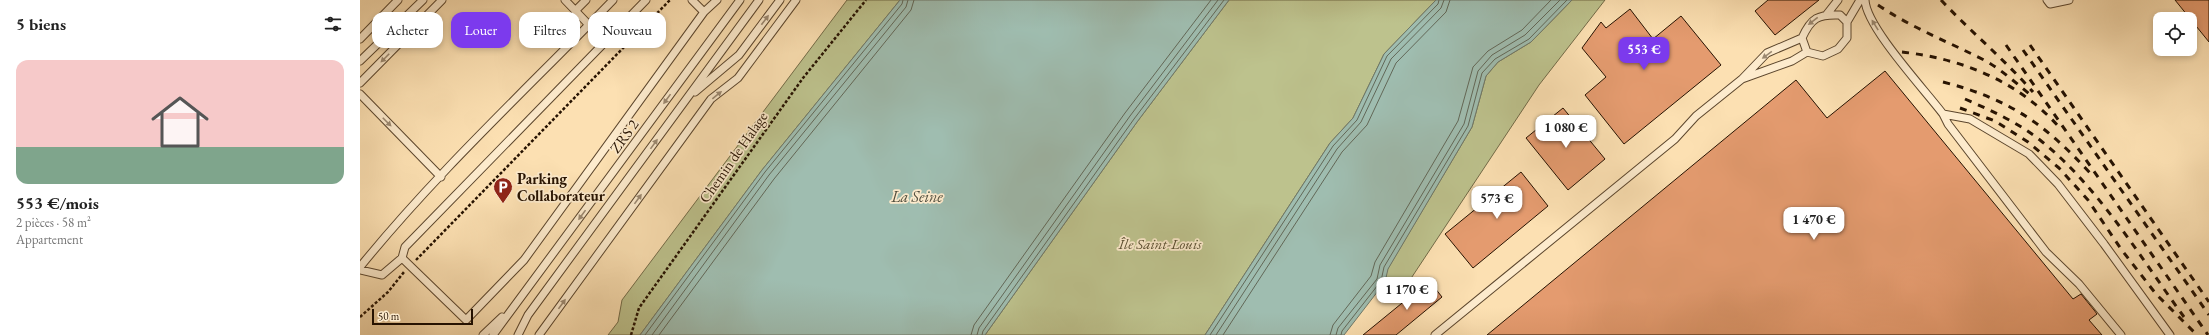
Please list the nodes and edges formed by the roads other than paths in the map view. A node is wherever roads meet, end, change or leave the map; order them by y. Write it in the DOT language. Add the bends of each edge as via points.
graph roads {
  1 [pos="398,0"];
  2 [pos="423,0"];
  3 [pos="442,0"];
  4 [pos="565,0"];
  5 [pos="586,0"];
  6 [pos="612,0"];
  7 [pos="646,0"];
  8 [pos="692,0"];
  9 [pos="717,0"];
  10 [pos="740,0"];
  11 [pos="759,0"];
  12 [pos="780,0"];
  13 [pos="796,0"];
  14 [pos="1838,0"];
  15 [pos="1860,0"];
  16 [pos="1865,0"];
  17 [pos="2047,0"];
  18 [pos="2070,0"];
  19 [pos="575,11"];
  20 [pos="602,12"];
  21 [pos="704,12"];
  22 [pos="1828,14"];
  23 [pos="1847,22"];
  24 [pos="588,24"];
  25 [pos="588,28"];
  26 [pos="1802,38"];
  27 [pos="360,39"];
  28 [pos="1807,52"];
  29 [pos="360,62"];
  30 [pos="1742,79"];
  31 [pos="360,83"];
  32 [pos="360,94"];
  33 [pos="688,97"];
  34 [pos="1943,114"];
  35 [pos="441,176"];
  36 [pos="402,258"];
  37 [pos="360,268"];
  38 [pos="514,307"];
  39 [pos="483,335"];
  40 [pos="494,335"];
  41 [pos="518,335"];
  42 [pos="538,335"];
  43 [pos="1435,335"];
  44 [pos="2121,335"];
  45 [pos="2170,335"];
  1 -- 27 [label="lane"];
  2 -- 29 [label="lane"];
  3 -- 31 [label="lane, one-way"];
  4 -- 19 [label="lane"];
  5 -- 19 [label="lane"];
  6 -- 20 [label="lane"];
  7 -- 36 [label="lane" via="405,246"];
  8 -- 21 [label="lane"];
  9 -- 21 [label="lane"];
  10 -- 38 [label="lane, ZRS 2, one-way"];
  11 -- 33 [label="lane, ZRS 2"];
  33 -- 12 [label="lane, ZRS 2, one-way" via="739,55"];
  42 -- 13 [label="lane, one-way" via="711,99 738,78"];
  14 -- 22 [label="lane"];
  15 -- 23 [label="lane"];
  34 -- 16 [label="lane, one-way" via="1875,26 1865,8"];
  17 -- 18 [label="lane" via="2050,4"];
  19 -- 24 [label="lane"];
  21 -- 36 [label="lane" via="524,260 466,320"];
  22 -- 23 [label="lane" via="1840,15"];
  22 -- 26 [label="lane, one-way" via="1818,17 1808,25"];
  23 -- 28 [label="lane" via="1847,38 1838,49 1823,56"];
  25 -- 35 [label="lane"];
  26 -- 28 [label="lane"];
  26 -- 30 [label="lane, one-way" via="1767,54"];
  28 -- 30 [label="lane" via="1792,62"];
  30 -- 43 [label="lane" via="1696,116 1675,138"];
  32 -- 35 [label="lane, one-way"];
  41 -- 33 [label="lane, ZRS 2, one-way" via="528,315"];
  34 -- 44 [label="lane" via="2046,252 2079,284"];
  34 -- 45 [label="lane" via="1970,119 2029,154 2058,184"];
  35 -- 37 [label="lane"];
  36 -- 37 [label="lane" via="382,275"];
  38 -- 39 [label="lane, ZRS 2"];
  38 -- 40 [label="lane, ZRS 2"];
}
